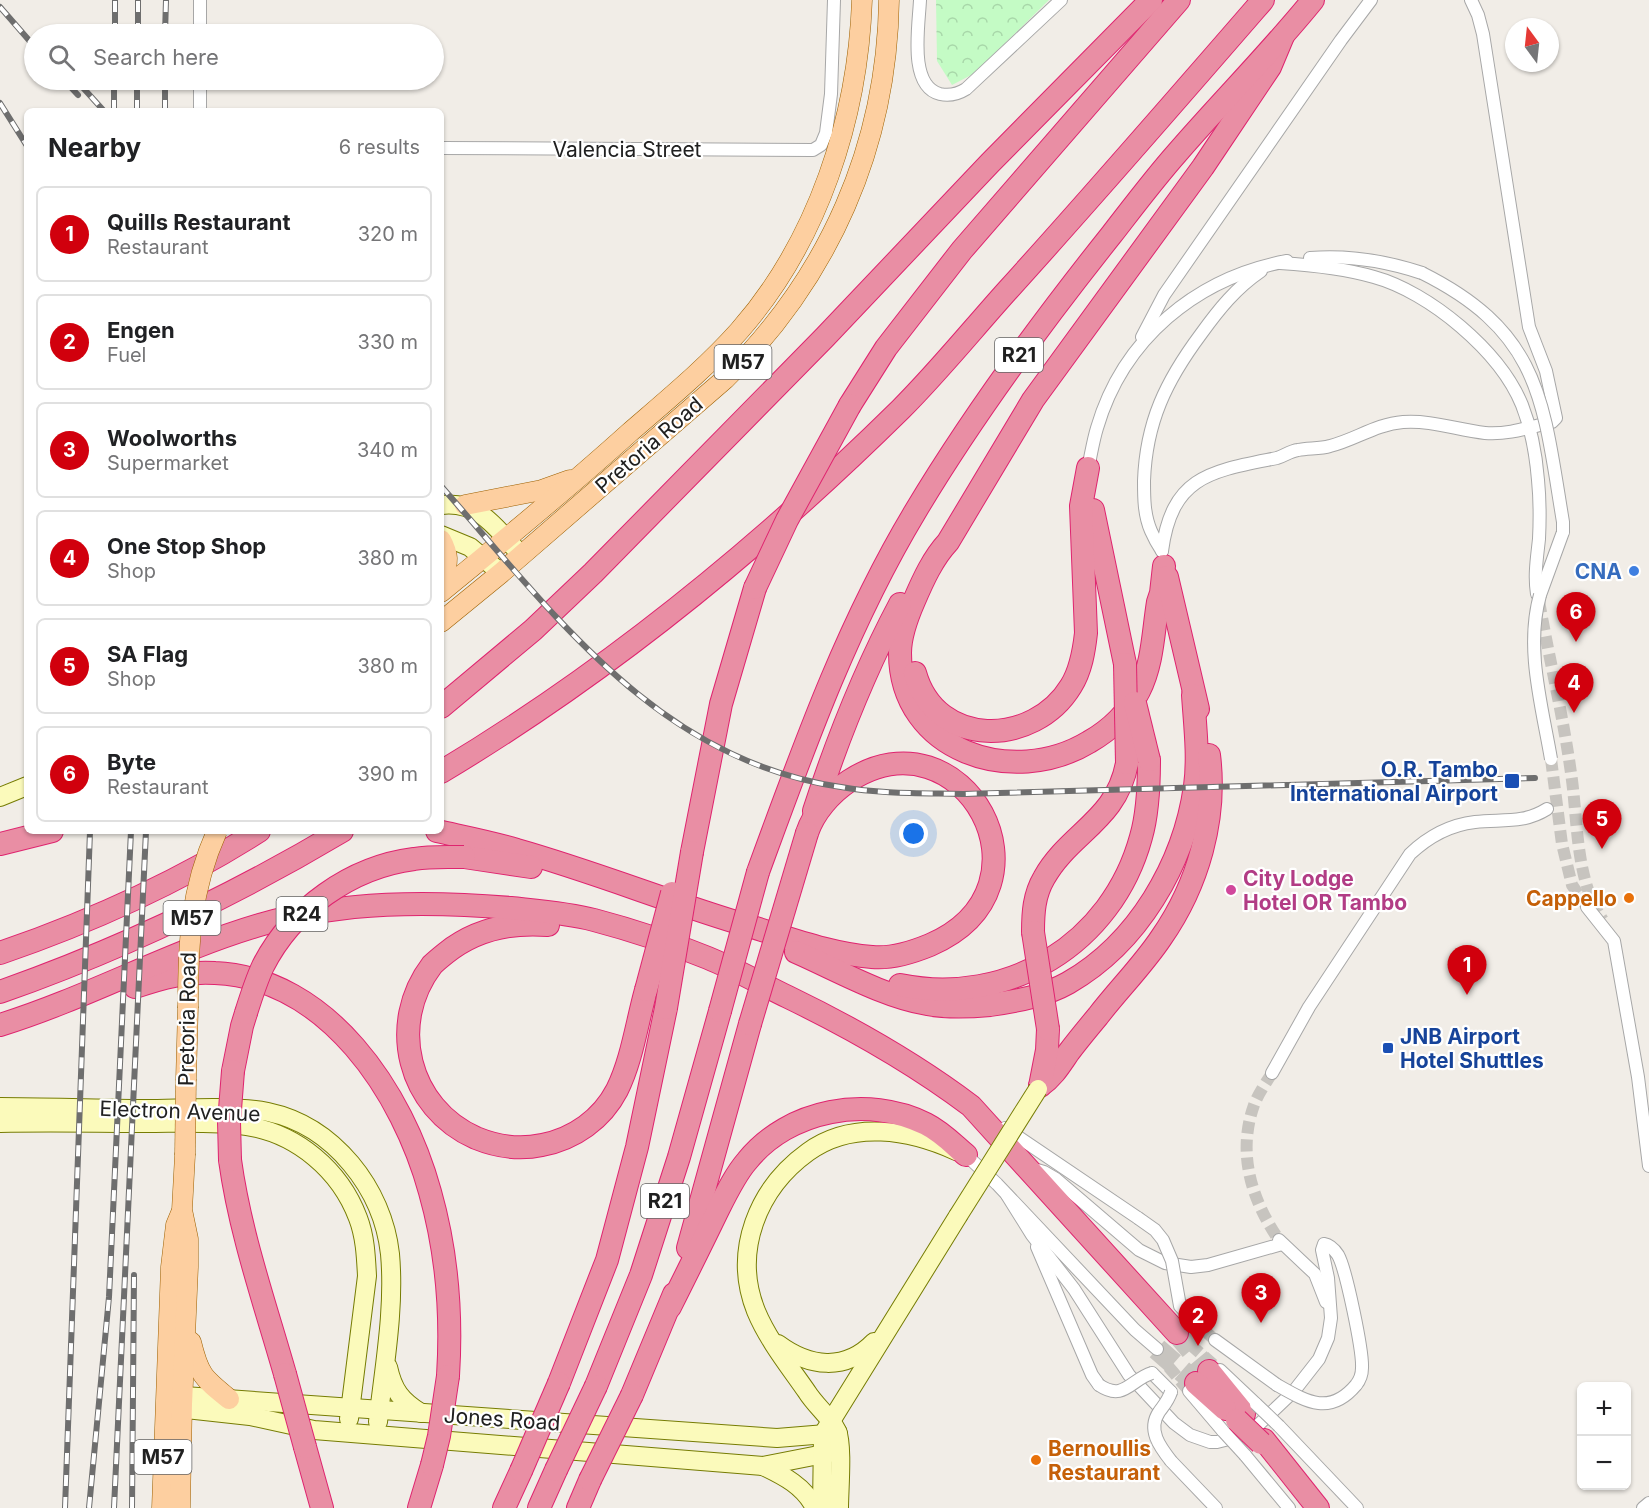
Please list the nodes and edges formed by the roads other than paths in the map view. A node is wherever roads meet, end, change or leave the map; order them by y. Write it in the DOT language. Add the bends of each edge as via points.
graph roads {
  1 [pos="201,0"];
  2 [pos="834,0"];
  3 [pos="862,0"];
  4 [pos="889,0"];
  5 [pos="920,0"];
  6 [pos="1061,0"];
  7 [pos="1152,0"];
  8 [pos="1179,0"];
  9 [pos="1263,0"];
  10 [pos="1313,0"];
  11 [pos="1371,0"];
  12 [pos="1471,0"];
  13 [pos="200,24"];
  14 [pos="1283,36"];
  15 [pos="200,90"];
  16 [pos="200,108"];
  17 [pos="444,148"];
  18 [pos="1275,264"];
  19 [pos="1136,348"];
  20 [pos="1034,400"];
  21 [pos="1529,427"];
  22 [pos="1088,468"];
  23 [pos="582,475"];
  24 [pos="444,505"];
  25 [pos="465,505"];
  26 [pos="444,536"];
  27 [pos="507,539"];
  28 [pos="948,542"];
  29 [pos="444,547"];
  30 [pos="521,555"];
  31 [pos="484,557"];
  32 [pos="1163,558"];
  33 [pos="444,570"];
  34 [pos="501,573"];
  35 [pos="444,590"];
  36 [pos="1537,594"];
  37 [pos="444,620"];
  38 [pos="1193,695"];
  39 [pos="444,704"];
  40 [pos="1551,759"];
  41 [pos="1138,761"];
  42 [pos="444,770"];
  43 [pos="24,787"];
  44 [pos="0,797"];
  45 [pos="1547,809"];
  46 [pos="809,829"];
  47 [pos="40,834"];
  48 [pos="216,834"];
  49 [pos="254,834"];
  50 [pos="337,834"];
  51 [pos="442,834"];
  52 [pos="0,844"];
  53 [pos="463,847"];
  54 [pos="687,854"];
  55 [pos="1587,907"];
  56 [pos="711,915"];
  57 [pos="621,928"];
  58 [pos="0,953"];
  59 [pos="834,969"];
  60 [pos="0,992"];
  61 [pos="0,1025"];
  62 [pos="0,1031"];
  63 [pos="1272,1073"];
  64 [pos="1039,1088"];
  65 [pos="971,1106"];
  66 [pos="0,1107"];
  67 [pos="0,1123"];
  68 [pos="966,1155"];
  69 [pos="1649,1166"];
  70 [pos="1027,1168"];
  71 [pos="1008,1195"];
  72 [pos="182,1210"];
  73 [pos="1032,1235"];
  74 [pos="670,1307"];
  75 [pos="186,1325"];
  76 [pos="887,1329"];
  77 [pos="1204,1330"];
  78 [pos="1329,1332"];
  79 [pos="1177,1333"];
  80 [pos="771,1339"];
  81 [pos="1215,1340"];
  82 [pos="1157,1351"];
  83 [pos="386,1354"];
  84 [pos="355,1371"];
  85 [pos="1202,1377"];
  86 [pos="229,1399"];
  87 [pos="173,1402"];
  88 [pos="310,1404"];
  89 [pos="351,1407"];
  90 [pos="379,1410"];
  91 [pos="422,1413"];
  92 [pos="347,1432"];
  93 [pos="376,1435"];
  94 [pos="831,1439"];
  95 [pos="1262,1441"];
  96 [pos="1171,1461"];
  97 [pos="763,1466"];
  98 [pos="1649,1503"];
  99 [pos="580,1506"];
  100 [pos="162,1508"];
  101 [pos="180,1508"];
  102 [pos="322,1508"];
  103 [pos="419,1508"];
  104 [pos="504,1508"];
  105 [pos="539,1508"];
  106 [pos="815,1508"];
  107 [pos="822,1508"];
  108 [pos="839,1508"];
  109 [pos="1204,1508"];
  110 [pos="1216,1508"];
  111 [pos="1289,1508"];
  112 [pos="1318,1508"];
  113 [pos="1357,1508"];
  114 [pos="1643,1508"];
  1 -- 13 [label="street"];
  2 -- 17 [label="street, Valencia Street" via="832,86 826,133 821,145 813,150"];
  3 -- 23 [label="main road, Pretoria Road / M57" via="857,65 837,152 816,209 776,281 719,352"];
  4 -- 30 [label="main road, Pretoria Road / M57" via="885,68 867,150 827,246 793,302 753,352 725,379"];
  5 -- 6 [label="street" via="919,70 925,85 936,93 951,94 966,89"];
  7 -- 39 [label="highway" via="593,573 533,630"];
  8 -- 54 [label="highway, bridge" via="962,250 886,348 850,405 755,588 721,704 696,829"];
  9 -- 42 [label="highway" via="903,407 837,470 675,610 590,674"];
  10 -- 14 [label="highway, R21"];
  11 -- 19 [label="street" via="1164,295"];
  12 -- 21 [label="street" via="1484,34 1529,327 1546,371 1556,416 1552,422"];
  14 -- 20 [label="highway" via="1270,67 1203,167"];
  14 -- 105 [label="highway, R21, bridge" via="1176,154 1015,359 913,514 864,604 816,715 758,872 679,1157 641,1275 596,1386"];
  15 -- 16 [label="street"];
  18 -- 19 [label="street" via="1232,277 1199,295 1164,320"];
  18 -- 21 [label="street" via="1322,265 1376,277 1439,309 1491,357 1521,403"];
  18 -- 32 [label="street" via="1226,300 1179,366 1156,411 1148,443 1144,495 1150,530"];
  18 -- 40 [label="street, bridge" via="1344,258 1372,260 1422,273 1467,298 1490,318 1526,364 1541,404 1564,526 1535,612 1533,637"];
  19 -- 22 [label="street" via="1097,426"];
  20 -- 28 [label="highway"];
  20 -- 46 [label="highway" via="1015,418 988,456 892,620 832,753"];
  21 -- 32 [label="street" via="1487,433 1417,422 1386,425 1333,446 1224,468 1201,478 1175,506 1167,526"];
  21 -- 36 [label="street" via="1540,509"];
  22 -- 28 [label="highway" via="1081,506 1086,633 1082,662 1064,697 1037,720 1019,728 991,732 958,724 933,706 916,678 911,657 912,633 945,558"];
  22 -- 41 [label="highway, bridge" via="1092,506 1125,664"];
  23 -- 25 [label="main road" via="542,490"];
  23 -- 27 [label="main road, Pretoria Road / M57"];
  24 -- 25 [label="main road"];
  25 -- 27 [label="main road" via="484,516"];
  26 -- 31 [label="main road" via="470,546"];
  27 -- 30 [label="main road"];
  27 -- 31 [label="main road, Pretoria Road / M57"];
  28 -- 32 [label="highway" via="908,615 901,643 902,671 911,701 931,729 962,751 1023,763 1062,755 1102,735 1124,714 1148,669"];
  29 -- 33 [label="main road"];
  30 -- 34 [label="main road, Pretoria Road / M57"];
  31 -- 34 [label="main road"];
  31 -- 35 [label="main road, Pretoria Road / M57"];
  32 -- 38 [label="highway"];
  34 -- 37 [label="main road, Pretoria Road / M57"];
  38 -- 59 [label="highway" via="1195,786 1182,843 1170,872 1135,925 1092,966 1069,982 1018,1001 952,1007 902,998"];
  38 -- 64 [label="highway" via="1209,753 1211,800 1193,875 1161,939"];
  41 -- 59 [label="highway" via="1145,817 1136,853 1114,899 1063,951 997,984 951,989 916,988"];
  41 -- 64 [label="highway, bridge" via="1109,806 1043,879 1035,899 1033,932 1048,1029"];
  43 -- 44 [label="main road"];
  45 -- 63 [label="street" via="1523,820 1461,825 1424,841 1410,854 1316,997"];
  46 -- 56 [label="highway" via="827,800 861,774 904,764 925,767 945,775 980,807 991,835 994,858 985,897 976,912 946,938 901,955 874,958"];
  46 -- 74 [label="highway, bridge"];
  47 -- 52 [label="highway"];
  48 -- 72 [label="main road, Pretoria Road / M57, bridge" via="198,883 188,944"];
  49 -- 58 [label="highway" via="131,901"];
  50 -- 60 [label="highway" via="218,899 47,976"];
  51 -- 53 [label="highway"];
  53 -- 56 [label="highway" via="543,870 580,870"];
  53 -- 102 [label="highway, bridge" via="371,869 336,887 303,913 264,965 242,1026 233,1071 230,1122 234,1185"];
  54 -- 57 [label="highway, bridge" via="628,1059 616,1090 595,1120 550,1144 515,1148 487,1143 443,1116 418,1082 409,1050 409,1020 417,992 433,964 464,940 498,927 531,924"];
  54 -- 104 [label="highway, R21, bridge" via="666,1008 637,1147 607,1260"];
  55 -- 69 [label="street" via="1614,941"];
  56 -- 59 [label="highway"];
  57 -- 61 [label="highway, R24" via="562,913 484,906 382,905 306,914 228,935"];
  57 -- 65 [label="highway, R24" via="709,958 816,1010 915,1066"];
  62 -- 103 [label="highway, bridge" via="157,980 200,973 236,975 281,989 313,1008 341,1032 399,1113 423,1168 437,1219 450,1327 448,1376 439,1436"];
  64 -- 76 [label="main road, bridge"];
  65 -- 70 [label="highway"];
  65 -- 77 [label="street, bridge" via="1159,1235 1172,1261 1180,1306"];
  66 -- 83 [label="main road, Electron Avenue" via="268,1112 319,1136 356,1169 380,1214 390,1254"];
  67 -- 84 [label="main road, Electron Avenue" via="231,1125 290,1139 319,1161 345,1191 359,1220 367,1276"];
  68 -- 71 [label="street"];
  68 -- 74 [label="highway" via="925,1123 874,1108 833,1111 786,1129 763,1144 746,1162"];
  68 -- 80 [label="main road" via="912,1135 858,1133 811,1149 782,1174 754,1219 747,1260 750,1293"];
  70 -- 78 [label="street" via="1056,1179 1139,1250 1165,1263 1208,1265 1281,1242 1317,1279 1326,1302"];
  70 -- 79 [label="highway"];
  71 -- 73 [label="street"];
  71 -- 82 [label="street"];
  72 -- 75 [label="main road, Pretoria Road / M57" via="188,1239"];
  72 -- 87 [label="main road, Pretoria Road / M57" via="176,1225 171,1268"];
  73 -- 78 [label="street" via="1074,1289 1129,1375 1174,1424 1203,1441 1237,1437 1268,1417 1306,1378 1325,1347"];
  73 -- 96 [label="street, bridge" via="1099,1385 1120,1391 1152,1373 1171,1392 1154,1425 1158,1443"];
  74 -- 99 [label="highway, bridge"];
  75 -- 86 [label="main road" via="198,1369"];
  75 -- 87 [label="main road, Pretoria Road / M57"];
  76 -- 80 [label="main road" via="861,1354 835,1362 798,1357"];
  76 -- 94 [label="main road"];
  78 -- 81 [label="street, bridge" via="1331,1304 1324,1244 1337,1254 1361,1353 1362,1373 1347,1395 1334,1403 1304,1400"];
  80 -- 94 [label="main road" via="807,1393"];
  83 -- 90 [label="main road, Electron Avenue"];
  83 -- 91 [label="main road" via="396,1394"];
  84 -- 88 [label="main road" via="340,1393"];
  84 -- 89 [label="main road, Electron Avenue"];
  85 -- 95 [label="highway, bridge"];
  86 -- 87 [label="main road, Jones Road"];
  86 -- 88 [label="main road, Jones Road"];
  87 -- 92 [label="main road, Jones Road" via="314,1430"];
  87 -- 100 [label="main road, Pretoria Road / M57"];
  87 -- 101 [label="main road, Pretoria Road / M57"];
  88 -- 89 [label="main road, Jones Road"];
  89 -- 90 [label="main road, Jones Road"];
  89 -- 92 [label="main road, Electron Avenue"];
  90 -- 91 [label="main road, Jones Road"];
  90 -- 93 [label="main road, Electron Avenue"];
  91 -- 94 [label="main road, Jones Road"];
  92 -- 93 [label="main road, Jones Road"];
  93 -- 97 [label="main road, Jones Road"];
  94 -- 97 [label="main road" via="790,1462"];
  94 -- 107 [label="main road"];
  94 -- 108 [label="main road"];
  95 -- 111 [label="street"];
  95 -- 112 [label="highway"];
  95 -- 113 [label="street" via="1324,1474"];
  96 -- 109 [label="street"];
  96 -- 110 [label="street"];
  97 -- 106 [label="main road" via="793,1482"];
  98 -- 114 [label="street"];
}
